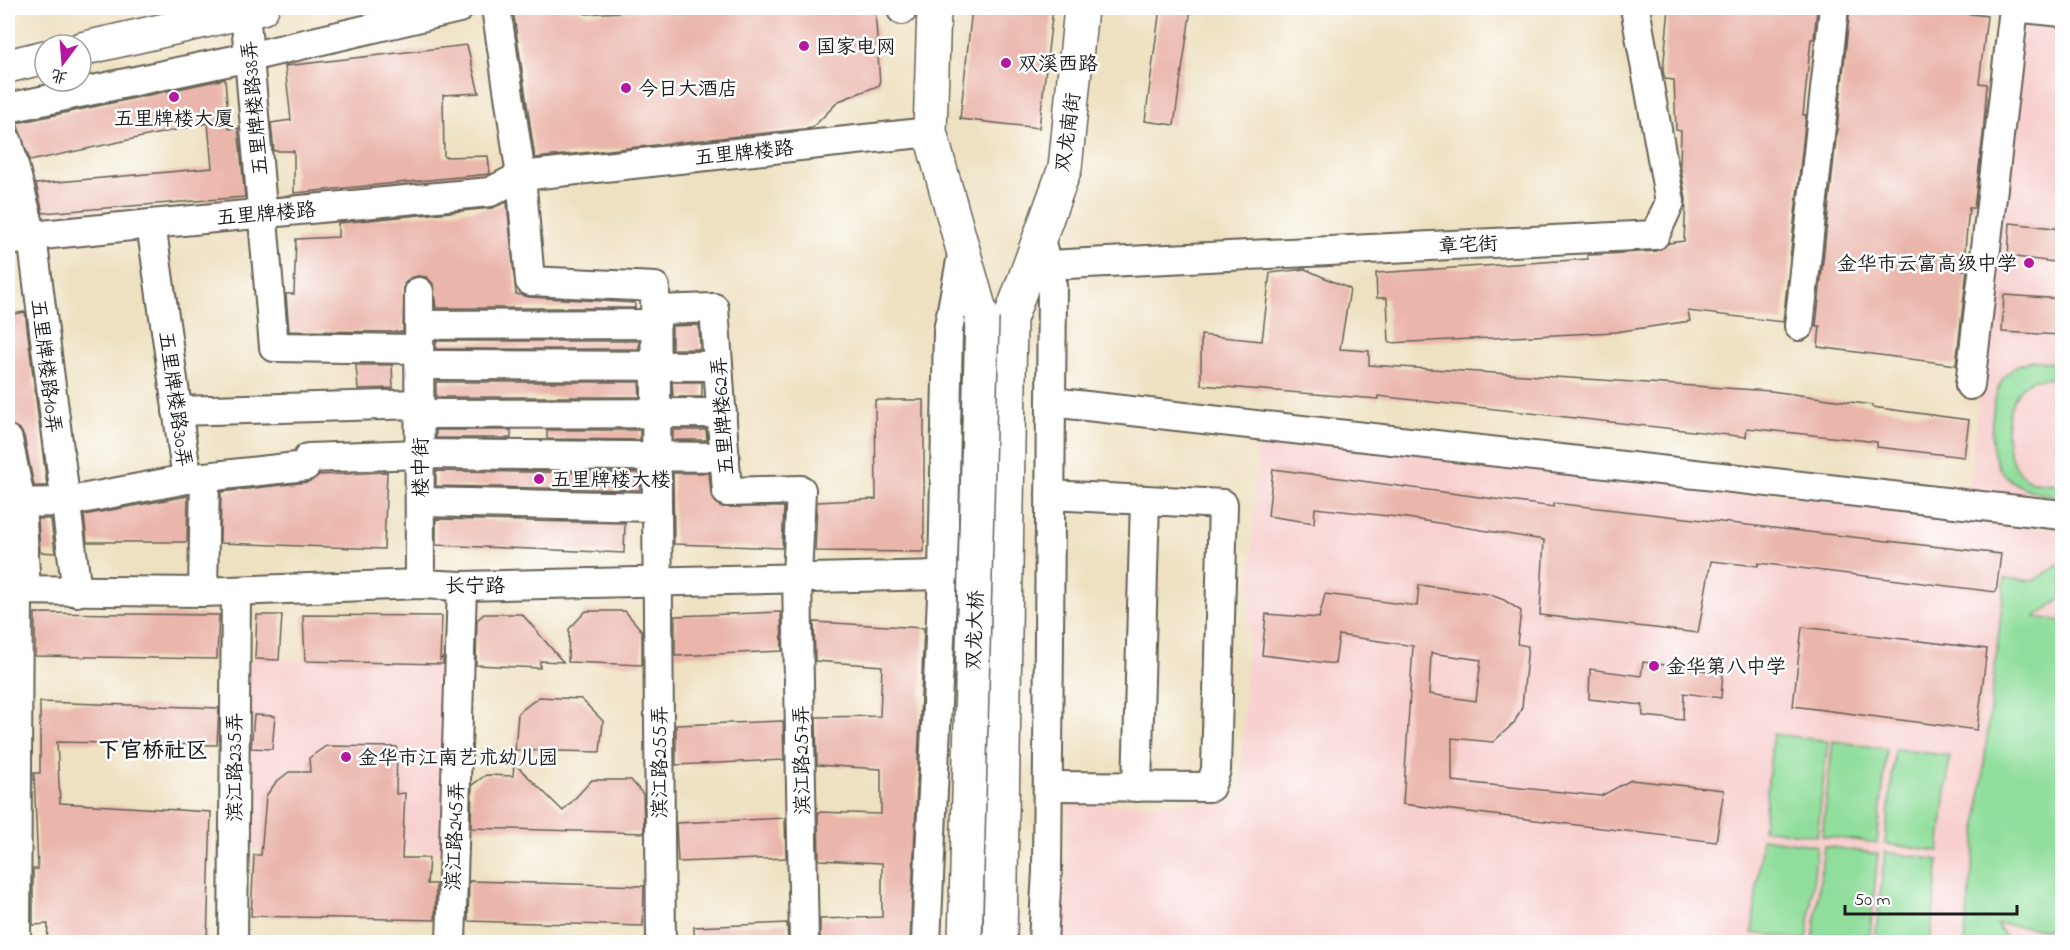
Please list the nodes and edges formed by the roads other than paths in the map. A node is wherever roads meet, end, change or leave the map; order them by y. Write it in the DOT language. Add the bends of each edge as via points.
graph roads {
  1 [pos="459,8"];
  2 [pos="496,8"];
  3 [pos="913,8"];
  4 [pos="1081,8"];
  5 [pos="1635,8"];
  6 [pos="1834,8"];
  7 [pos="2014,8"];
  8 [pos="2023,8"];
  9 [pos="254,9"];
  10 [pos="2062,12"];
  11 [pos="93,46"];
  12 [pos="249,57"];
  13 [pos="33,60"];
  14 [pos="8,66"];
  15 [pos="8,108"];
  16 [pos="930,132"];
  17 [pos="8,142"];
  18 [pos="521,176"];
  19 [pos="264,212"];
  20 [pos="151,224"];
  21 [pos="1039,234"];
  22 [pos="20,239"];
  23 [pos="964,248"];
  24 [pos="1047,265"];
  25 [pos="419,292"];
  26 [pos="656,317"];
  27 [pos="996,319"];
  28 [pos="1799,326"];
  29 [pos="419,347"];
  30 [pos="718,366"];
  31 [pos="656,367"];
  32 [pos="1970,386"];
  33 [pos="1051,402"];
  34 [pos="420,409"];
  35 [pos="177,411"];
  36 [pos="656,412"];
  37 [pos="722,412"];
  38 [pos="8,440"];
  39 [pos="420,454"];
  40 [pos="725,457"];
  41 [pos="657,458"];
  42 [pos="196,478"];
  43 [pos="1050,495"];
  44 [pos="1145,500"];
  45 [pos="65,502"];
  46 [pos="420,502"];
  47 [pos="14,503"];
  48 [pos="657,507"];
  49 [pos="2062,515"];
  50 [pos="943,575"];
  51 [pos="797,578"];
  52 [pos="658,582"];
  53 [pos="420,584"];
  54 [pos="462,586"];
  55 [pos="17,590"];
  56 [pos="76,592"];
  57 [pos="203,592"];
  58 [pos="236,592"];
  59 [pos="1048,786"];
  60 [pos="1137,787"];
  61 [pos="16,942"];
  62 [pos="233,942"];
  63 [pos="451,942"];
  64 [pos="661,942"];
  65 [pos="804,942"];
  66 [pos="926,942"];
  67 [pos="965,942"];
  68 [pos="999,942"];
  69 [pos="1043,942"];
  1 -- 12 [label="street"];
  2 -- 18 [label="street"];
  3 -- 16 [label="main road"];
  4 -- 21 [label="main road, 双龙南街" via="1065,168"];
  5 -- 24 [label="street, 章宅街" via="1670,202 1655,235"];
  6 -- 28 [label="street"];
  7 -- 32 [label="street"];
  8 -- 10 [label="street"];
  9 -- 11 [label="main road"];
  9 -- 12 [label="street, 五里牌楼路38弄"];
  12 -- 15 [label="street"];
  12 -- 19 [label="street, 五里牌楼路38弄"];
  13 -- 14 [label="main road"];
  16 -- 18 [label="street, 五里牌楼路"];
  16 -- 23 [label="main road"];
  17 -- 22 [label="street, 五里牌楼路10弄"];
  18 -- 19 [label="street, 五里牌楼路" via="490,192"];
  18 -- 26 [label="street, 滨江路255弄" via="530,281 655,287"];
  19 -- 20 [label="street, 五里牌楼路"];
  19 -- 29 [label="street, 五里牌楼路38弄" via="274,347"];
  20 -- 22 [label="street, 五里牌楼路"];
  20 -- 35 [label="street, 五里牌楼路30弄"];
  21 -- 24 [label="street"];
  21 -- 27 [label="main road, 双龙南街"];
  22 -- 45 [label="street, 五里牌楼路10弄"];
  23 -- 27 [label="main road"];
  23 -- 50 [label="street" via="948,331"];
  24 -- 33 [label="street" via="1052,286"];
  25 -- 29 [label="street, 楼中街"];
  26 -- 29 [label="street"];
  26 -- 30 [label="street, 五里牌楼62弄" via="714,308"];
  26 -- 31 [label="street, 滨江路255弄"];
  27 -- 67 [label="main road, 双龙大桥, bridge"];
  27 -- 68 [label="main road, 双龙大桥"];
  29 -- 31 [label="street"];
  29 -- 34 [label="street, 楼中街"];
  30 -- 31 [label="street"];
  30 -- 37 [label="street, 五里牌楼62弄"];
  31 -- 36 [label="street, 滨江路255弄"];
  33 -- 43 [label="street"];
  33 -- 49 [label="street"];
  34 -- 35 [label="street"];
  34 -- 36 [label="street"];
  34 -- 39 [label="street, 楼中街"];
  35 -- 42 [label="street, 五里牌楼路30弄"];
  36 -- 37 [label="street"];
  36 -- 41 [label="street, 滨江路255弄"];
  37 -- 40 [label="street, 五里牌楼62弄"];
  38 -- 47 [label="street"];
  39 -- 41 [label="street"];
  39 -- 42 [label="street" via="308,458 306,466"];
  39 -- 46 [label="street, 楼中街"];
  40 -- 41 [label="street"];
  40 -- 51 [label="street, 五里牌楼62弄" via="728,492 801,490"];
  41 -- 48 [label="street, 滨江路255弄"];
  42 -- 45 [label="street"];
  42 -- 57 [label="street, 五里牌楼路30弄"];
  43 -- 44 [label="street"];
  43 -- 59 [label="street"];
  44 -- 60 [label="street"];
  44 -- 60 [label="street" via="1223,504 1216,770 1210,787"];
  45 -- 47 [label="street"];
  45 -- 56 [label="street, 五里牌楼路10弄"];
  46 -- 48 [label="street"];
  46 -- 53 [label="street, 楼中街"];
  47 -- 55 [label="street"];
  48 -- 52 [label="street, 滨江路255弄"];
  50 -- 51 [label="street, 长宁路"];
  50 -- 66 [label="street"];
  51 -- 52 [label="street, 长宁路"];
  51 -- 65 [label="street, 滨江路257弄"];
  52 -- 54 [label="street, 长宁路"];
  52 -- 64 [label="street, 滨江路255弄"];
  53 -- 54 [label="street, 长宁路"];
  53 -- 58 [label="street, 长宁路"];
  54 -- 63 [label="street, 滨江路245弄"];
  55 -- 56 [label="street, 长宁路"];
  55 -- 61 [label="street"];
  56 -- 57 [label="street, 长宁路"];
  57 -- 58 [label="street, 长宁路"];
  58 -- 62 [label="street, 滨江路235弄"];
  59 -- 60 [label="street"];
  59 -- 69 [label="street"];
}
